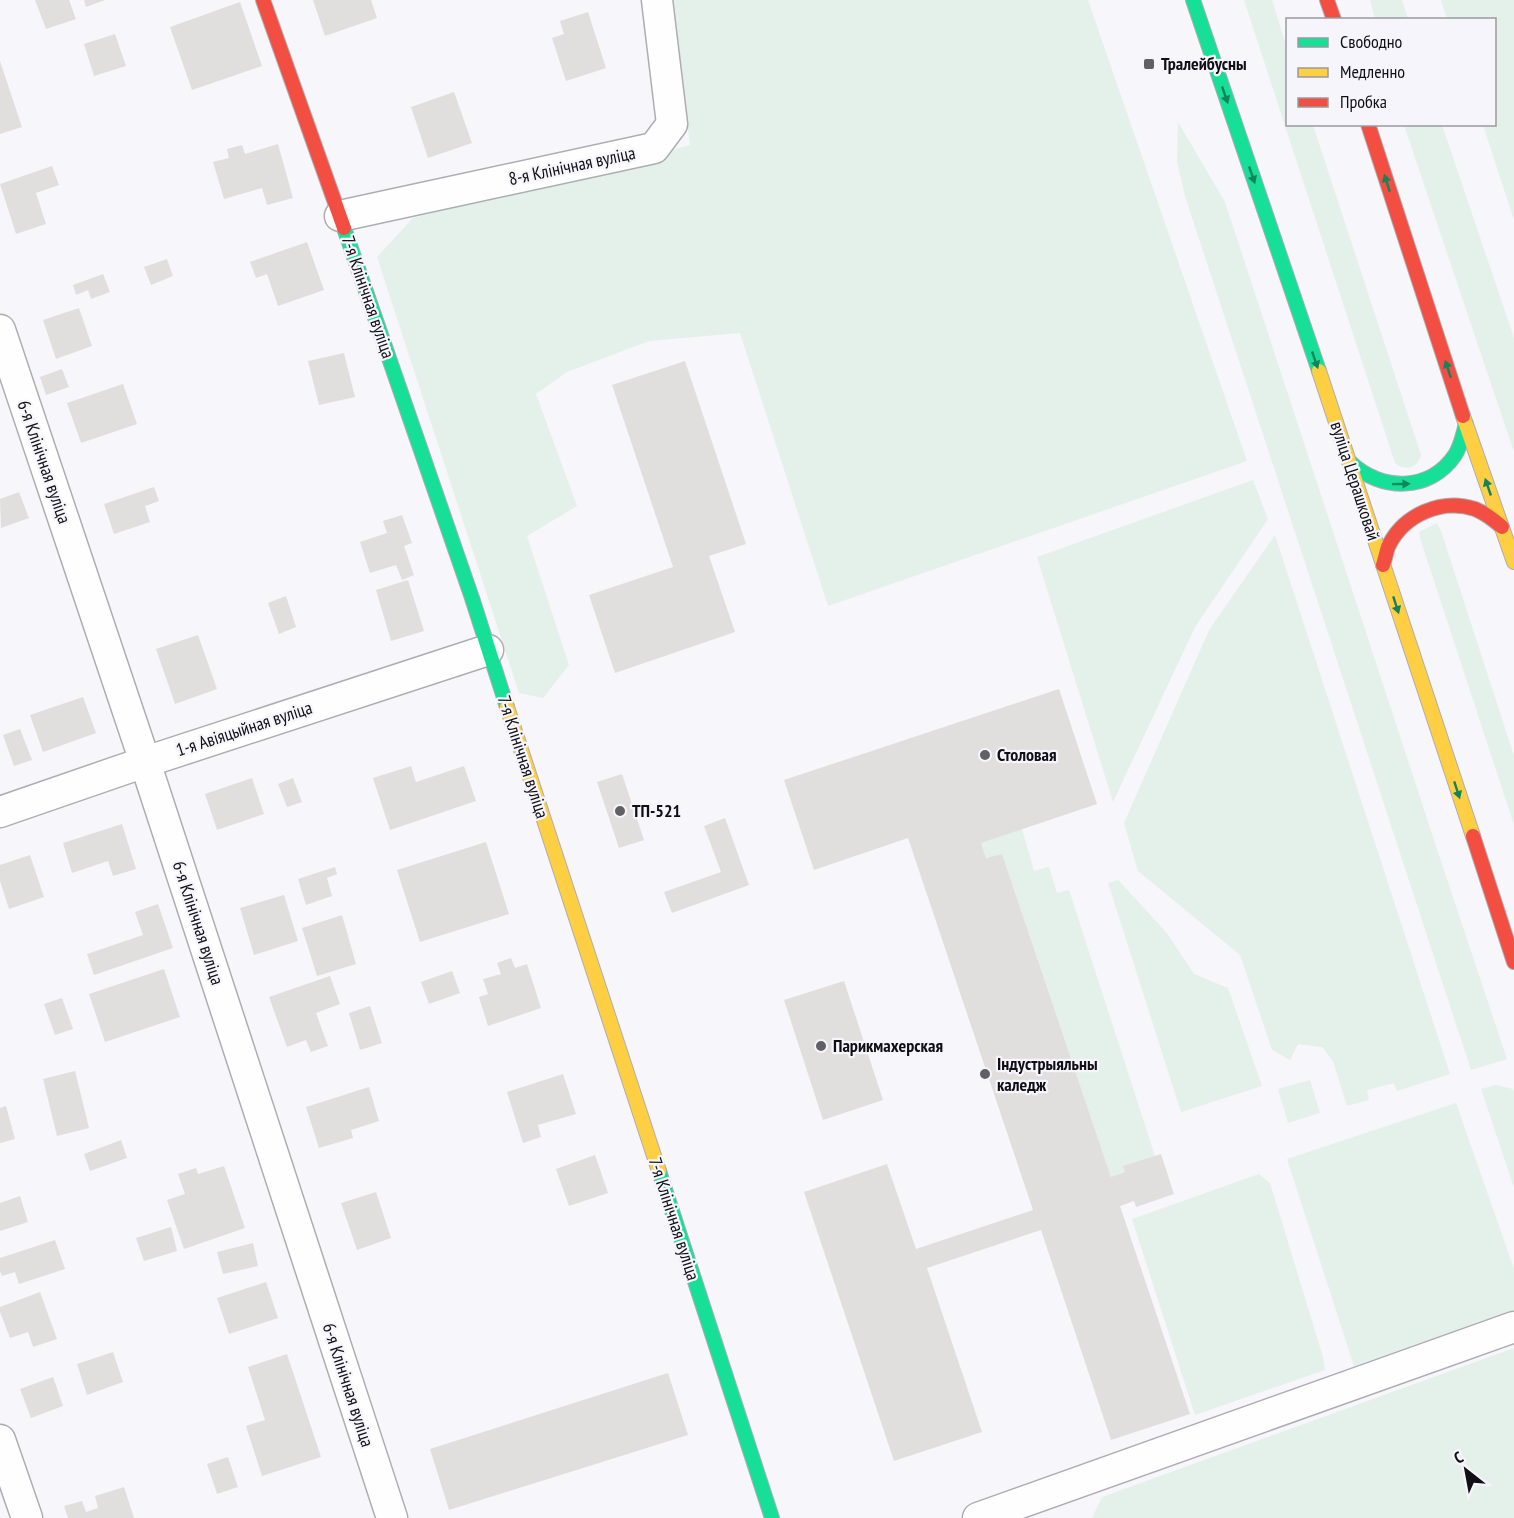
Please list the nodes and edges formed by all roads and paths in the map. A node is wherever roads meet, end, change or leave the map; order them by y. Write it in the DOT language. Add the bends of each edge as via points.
graph roads {
  1 [pos="263,0"];
  2 [pos="657,0"];
  3 [pos="1193,0"];
  4 [pos="1327,0"];
  5 [pos="1333,18"];
  6 [pos="1369,126"];
  7 [pos="340,216"];
  8 [pos="0,330"];
  9 [pos="1466,424"];
  10 [pos="1350,462"];
  11 [pos="1502,527"];
  12 [pos="1514,562"];
  13 [pos="1383,565"];
  14 [pos="489,650"];
  15 [pos="145,762"];
  16 [pos="0,812"];
  17 [pos="1514,962"];
  18 [pos="1514,1327"];
  19 [pos="0,1440"];
  20 [pos="27,1518"];
  21 [pos="392,1518"];
  22 [pos="772,1518"];
  23 [pos="978,1518"];
  1 -- 7 [label="main road, 7-я Клінічная вуліца"];
  2 -- 7 [label="street, 8-я Клінічная вуліца" via="672,124 654,148"];
  3 -- 10 [label="main road, вуліца Церашковай, one-way"];
  4 -- 5 [label="main road"];
  9 -- 6 [label="main road, one-way"];
  7 -- 14 [label="main road, 7-я Клінічная вуліца"];
  8 -- 15 [label="street, 6-я Клінічная вуліца"];
  10 -- 9 [label="main road, one-way" via="1379,482 1397,485 1430,478 1455,455"];
  11 -- 9 [label="main road, one-way"];
  10 -- 13 [label="main road, вуліца Церашковай"];
  11 -- 12 [label="main road"];
  11 -- 13 [label="main road" via="1474,509 1441,506 1425,511 1397,532"];
  13 -- 17 [label="main road, вуліца Церашковай, one-way"];
  14 -- 15 [label="street, 1-я Авіяцыйная вуліца"];
  14 -- 22 [label="main road, 7-я Клінічная вуліца"];
  15 -- 16 [label="street, 1-я Авіяцыйная вуліца"];
  15 -- 21 [label="street, 6-я Клінічная вуліца"];
  18 -- 23 [label="street"];
  19 -- 20 [label="street"];
}
